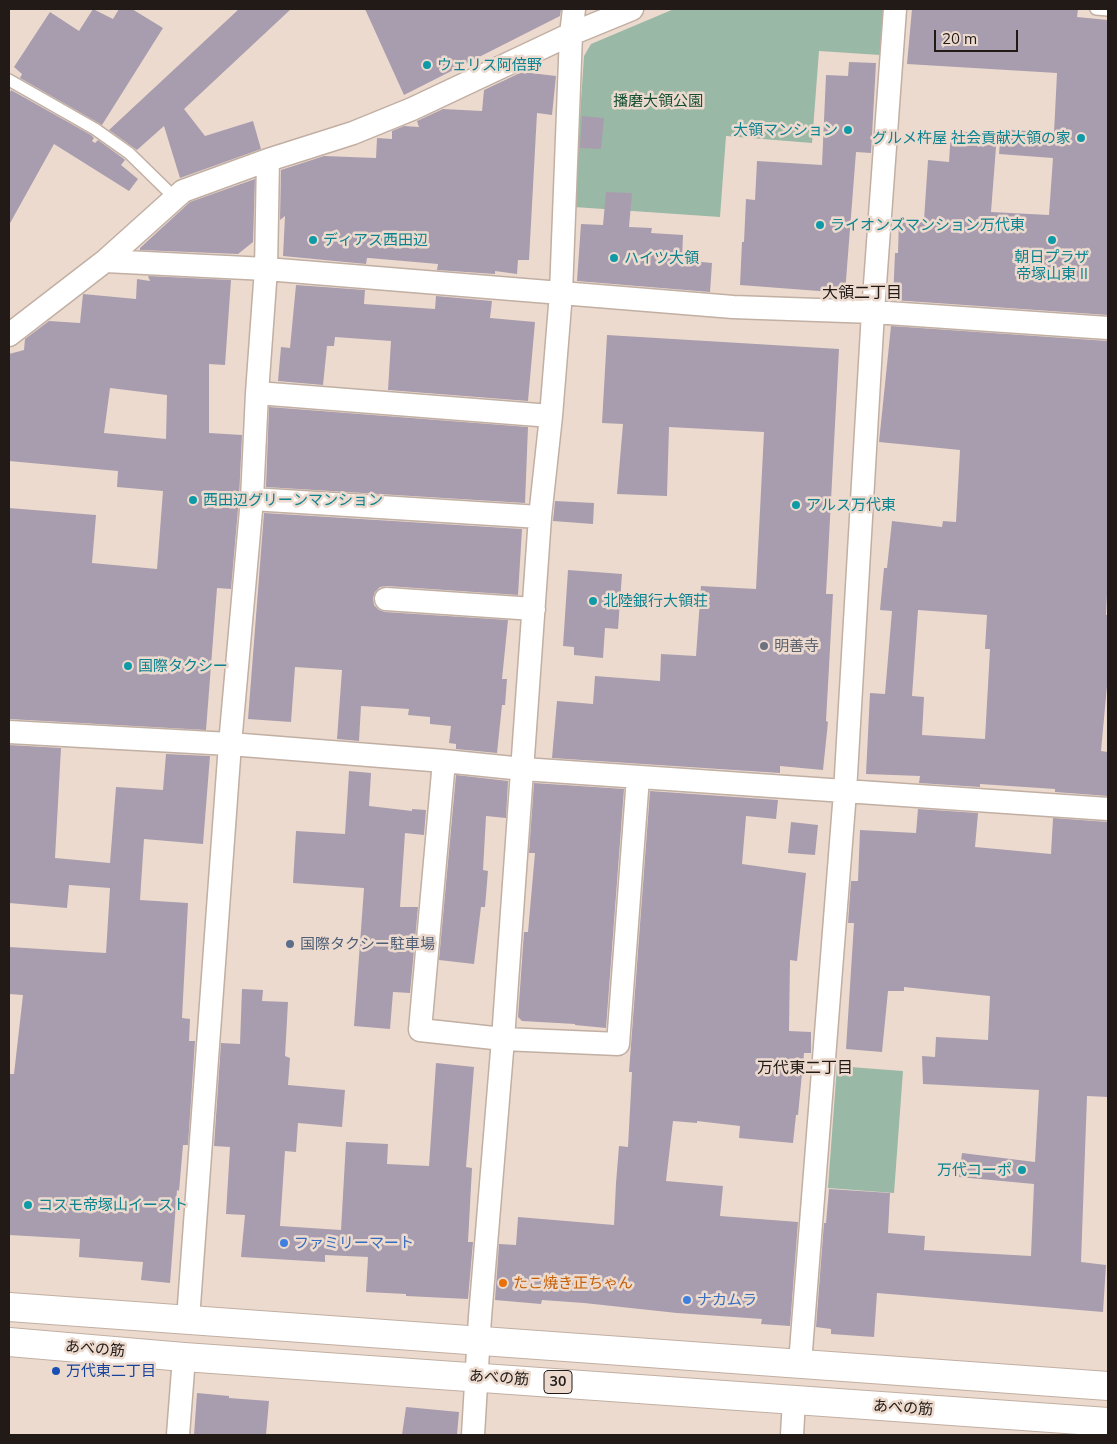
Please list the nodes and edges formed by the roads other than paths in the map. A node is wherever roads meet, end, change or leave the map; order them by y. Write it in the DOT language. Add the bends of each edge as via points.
graph roads {
  1 [pos="574,9"];
  2 [pos="632,9"];
  3 [pos="895,9"];
  4 [pos="1096,9"];
  5 [pos="1108,10"];
  6 [pos="571,34"];
  7 [pos="9,80"];
  8 [pos="268,160"];
  9 [pos="175,198"];
  10 [pos="105,261"];
  11 [pos="266,269"];
  12 [pos="561,293"];
  13 [pos="873,312"];
  14 [pos="1108,328"];
  15 [pos="9,335"];
  16 [pos="257,393"];
  17 [pos="551,416"];
  18 [pos="252,499"];
  19 [pos="540,517"];
  20 [pos="386,599"];
  21 [pos="534,609"];
  22 [pos="9,732"];
  23 [pos="230,744"];
  24 [pos="444,761"];
  25 [pos="523,769"];
  26 [pos="638,777"];
  27 [pos="845,792"];
  28 [pos="1108,810"];
  29 [pos="503,1039"];
  30 [pos="9,1307"];
  31 [pos="188,1319"];
  32 [pos="478,1340"];
  33 [pos="9,1342"];
  34 [pos="184,1356"];
  35 [pos="800,1362"];
  36 [pos="476,1376"];
  37 [pos="1108,1386"];
  38 [pos="794,1400"];
  39 [pos="1108,1422"];
  40 [pos="178,1435"];
  41 [pos="473,1435"];
  42 [pos="792,1435"];
  1 -- 6 [label="street"];
  2 -- 6 [label="street"];
  3 -- 13 [label="street"];
  4 -- 5 [label="lane"];
  6 -- 8 [label="street" via="412,109 354,133"];
  6 -- 12 [label="street"];
  7 -- 9 [label="lane" via="129,152"];
  8 -- 9 [label="street" via="183,191"];
  8 -- 11 [label="street"];
  9 -- 10 [label="street"];
  10 -- 11 [label="street"];
  10 -- 15 [label="street"];
  11 -- 12 [label="street"];
  11 -- 16 [label="street"];
  12 -- 13 [label="street" via="732,307"];
  12 -- 17 [label="street"];
  13 -- 14 [label="street"];
  13 -- 27 [label="street"];
  16 -- 17 [label="street"];
  16 -- 18 [label="street"];
  17 -- 19 [label="street"];
  18 -- 19 [label="street"];
  18 -- 23 [label="street"];
  19 -- 21 [label="street"];
  20 -- 21 [label="street"];
  21 -- 25 [label="street"];
  22 -- 23 [label="street"];
  23 -- 24 [label="street"];
  23 -- 31 [label="street"];
  24 -- 25 [label="street"];
  24 -- 29 [label="street" via="420,1030"];
  25 -- 26 [label="street"];
  25 -- 29 [label="street"];
  26 -- 27 [label="street"];
  26 -- 29 [label="street" via="618,1044"];
  27 -- 28 [label="street"];
  27 -- 35 [label="street"];
  29 -- 32 [label="street"];
  30 -- 31 [label="main road"];
  31 -- 32 [label="main road"];
  32 -- 35 [label="main road"];
  32 -- 36 [label="street"];
  33 -- 34 [label="main road, あべの筋 / 30"];
  34 -- 36 [label="main road, あべの筋 / 30"];
  34 -- 40 [label="street"];
  35 -- 37 [label="main road"];
  36 -- 38 [label="main road, あべの筋 / 30"];
  36 -- 41 [label="street"];
  38 -- 39 [label="main road, あべの筋 / 30"];
  38 -- 42 [label="street"];
}
